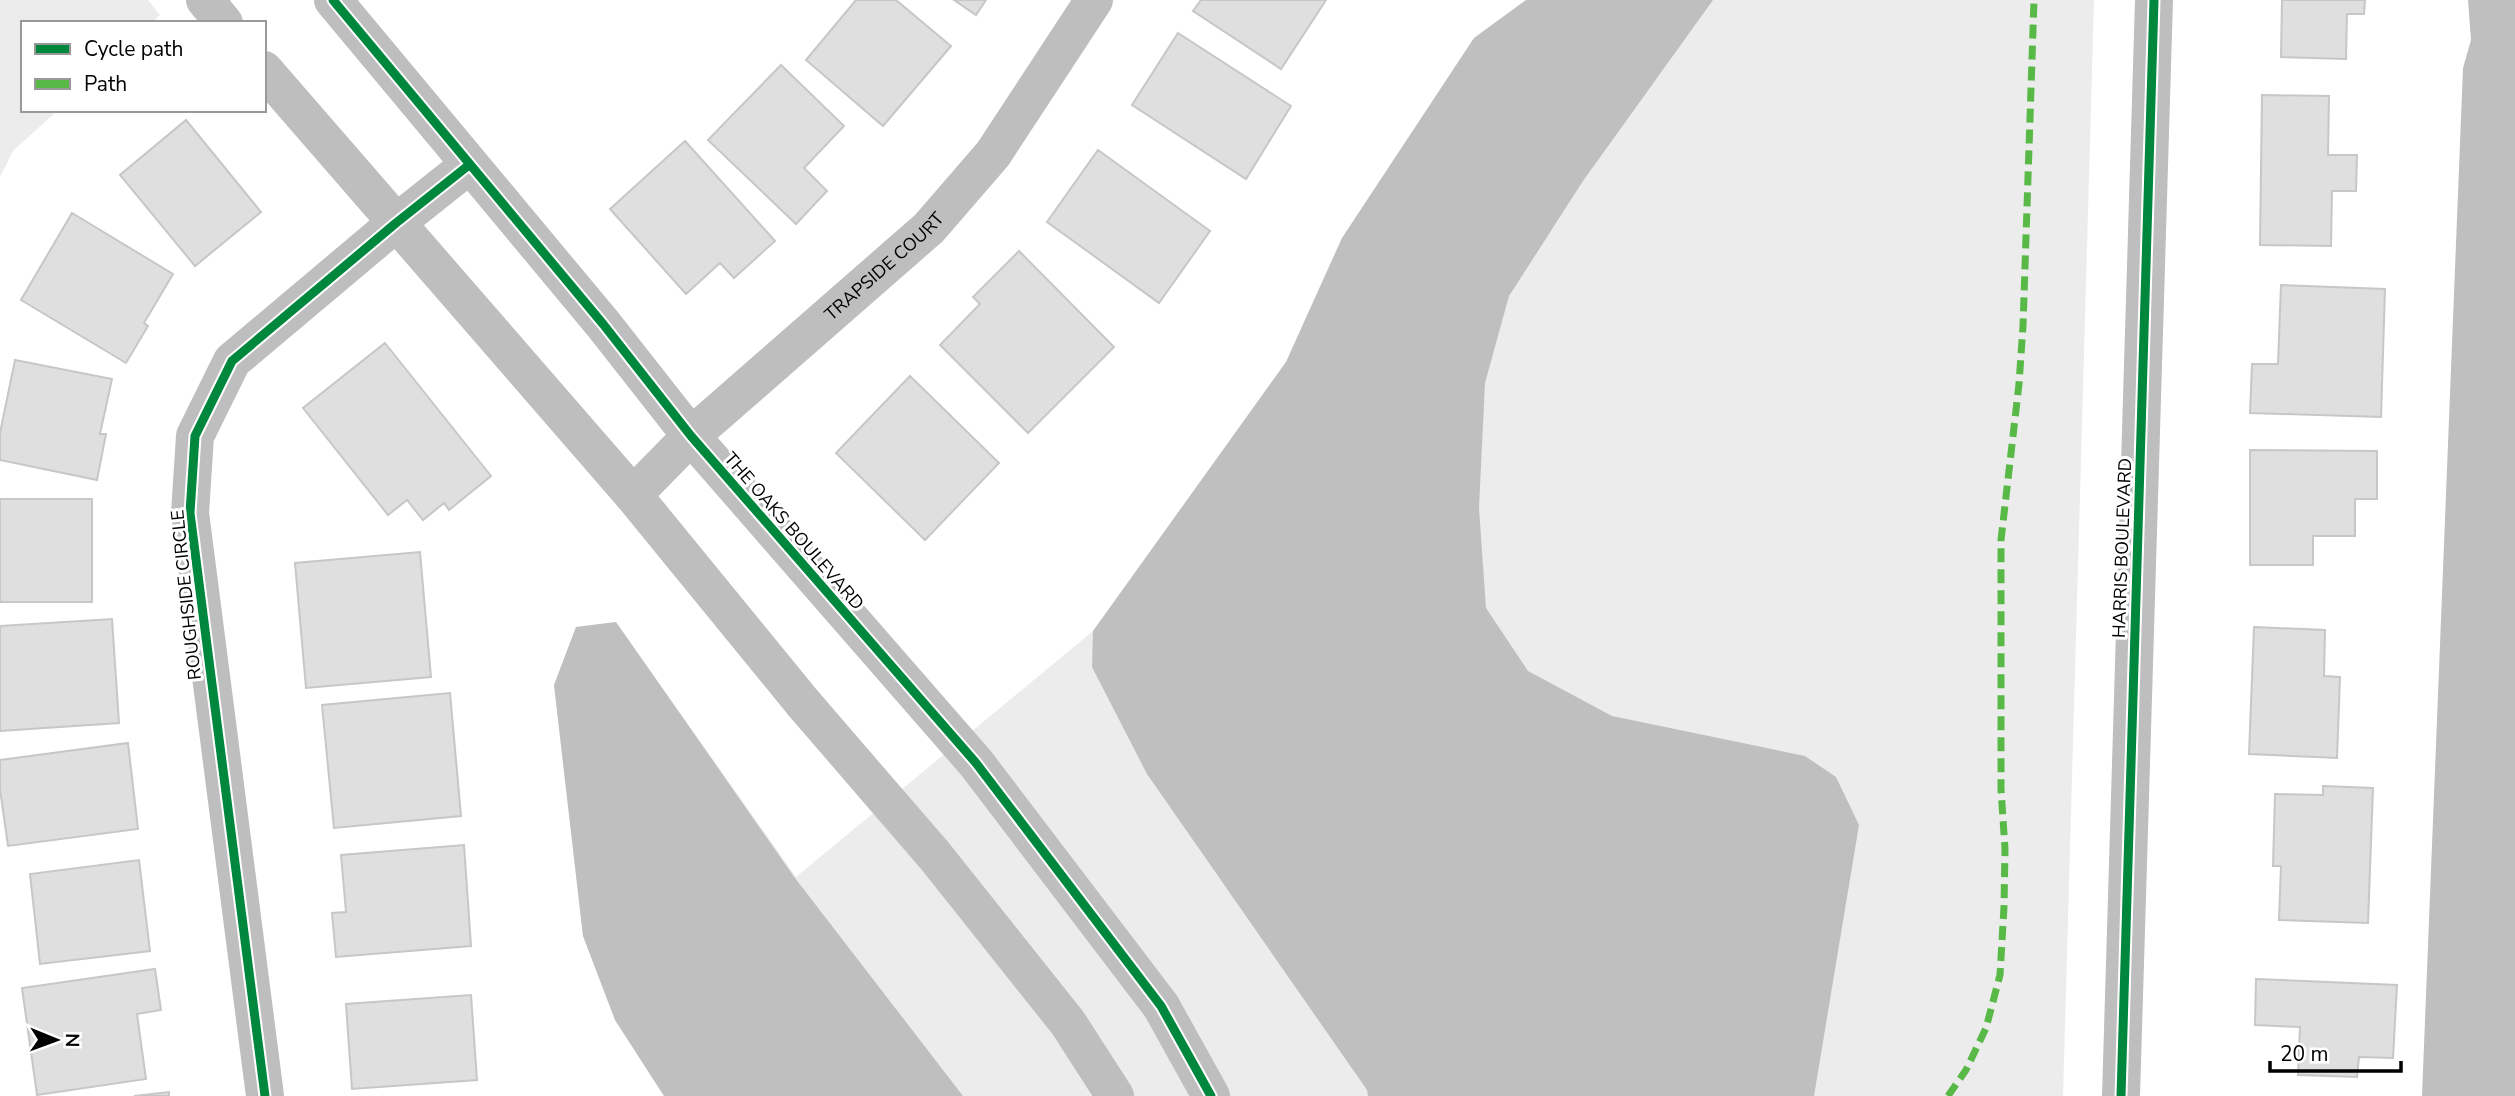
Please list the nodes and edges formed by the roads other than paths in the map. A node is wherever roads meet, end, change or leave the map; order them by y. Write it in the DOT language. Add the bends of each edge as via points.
graph roads {
  1 [pos="205,0"];
  2 [pos="333,0"];
  3 [pos="1094,0"];
  4 [pos="2154,0"];
  5 [pos="222,21"];
  6 [pos="266,71"];
  7 [pos="469,165"];
  8 [pos="396,223"];
  9 [pos="691,436"];
  10 [pos="633,495"];
  11 [pos="265,1096"];
  12 [pos="1115,1096"];
  13 [pos="1211,1096"];
  14 [pos="2121,1096"];
  1 -- 5 [label="street"];
  2 -- 7 [label="street, THE OAKS BOULEVARD"];
  3 -- 9 [label="street, TRAPSIDE COURT" via="993,154 929,228"];
  4 -- 14 [label="street, HARRIS BOULEVARD"];
  6 -- 8 [label="street"];
  7 -- 8 [label="street, ROUGHSIDE CIRCLE"];
  7 -- 9 [label="street, THE OAKS BOULEVARD"];
  8 -- 10 [label="street"];
  8 -- 11 [label="street, ROUGHSIDE CIRCLE" via="232,361 195,436 190,513"];
  9 -- 10 [label="street, TRAPSIDE COURT"];
  9 -- 13 [label="street, THE OAKS BOULEVARD" via="976,763 1161,1006"];
  10 -- 12 [label="street" via="935,856 1068,1023"];
}
